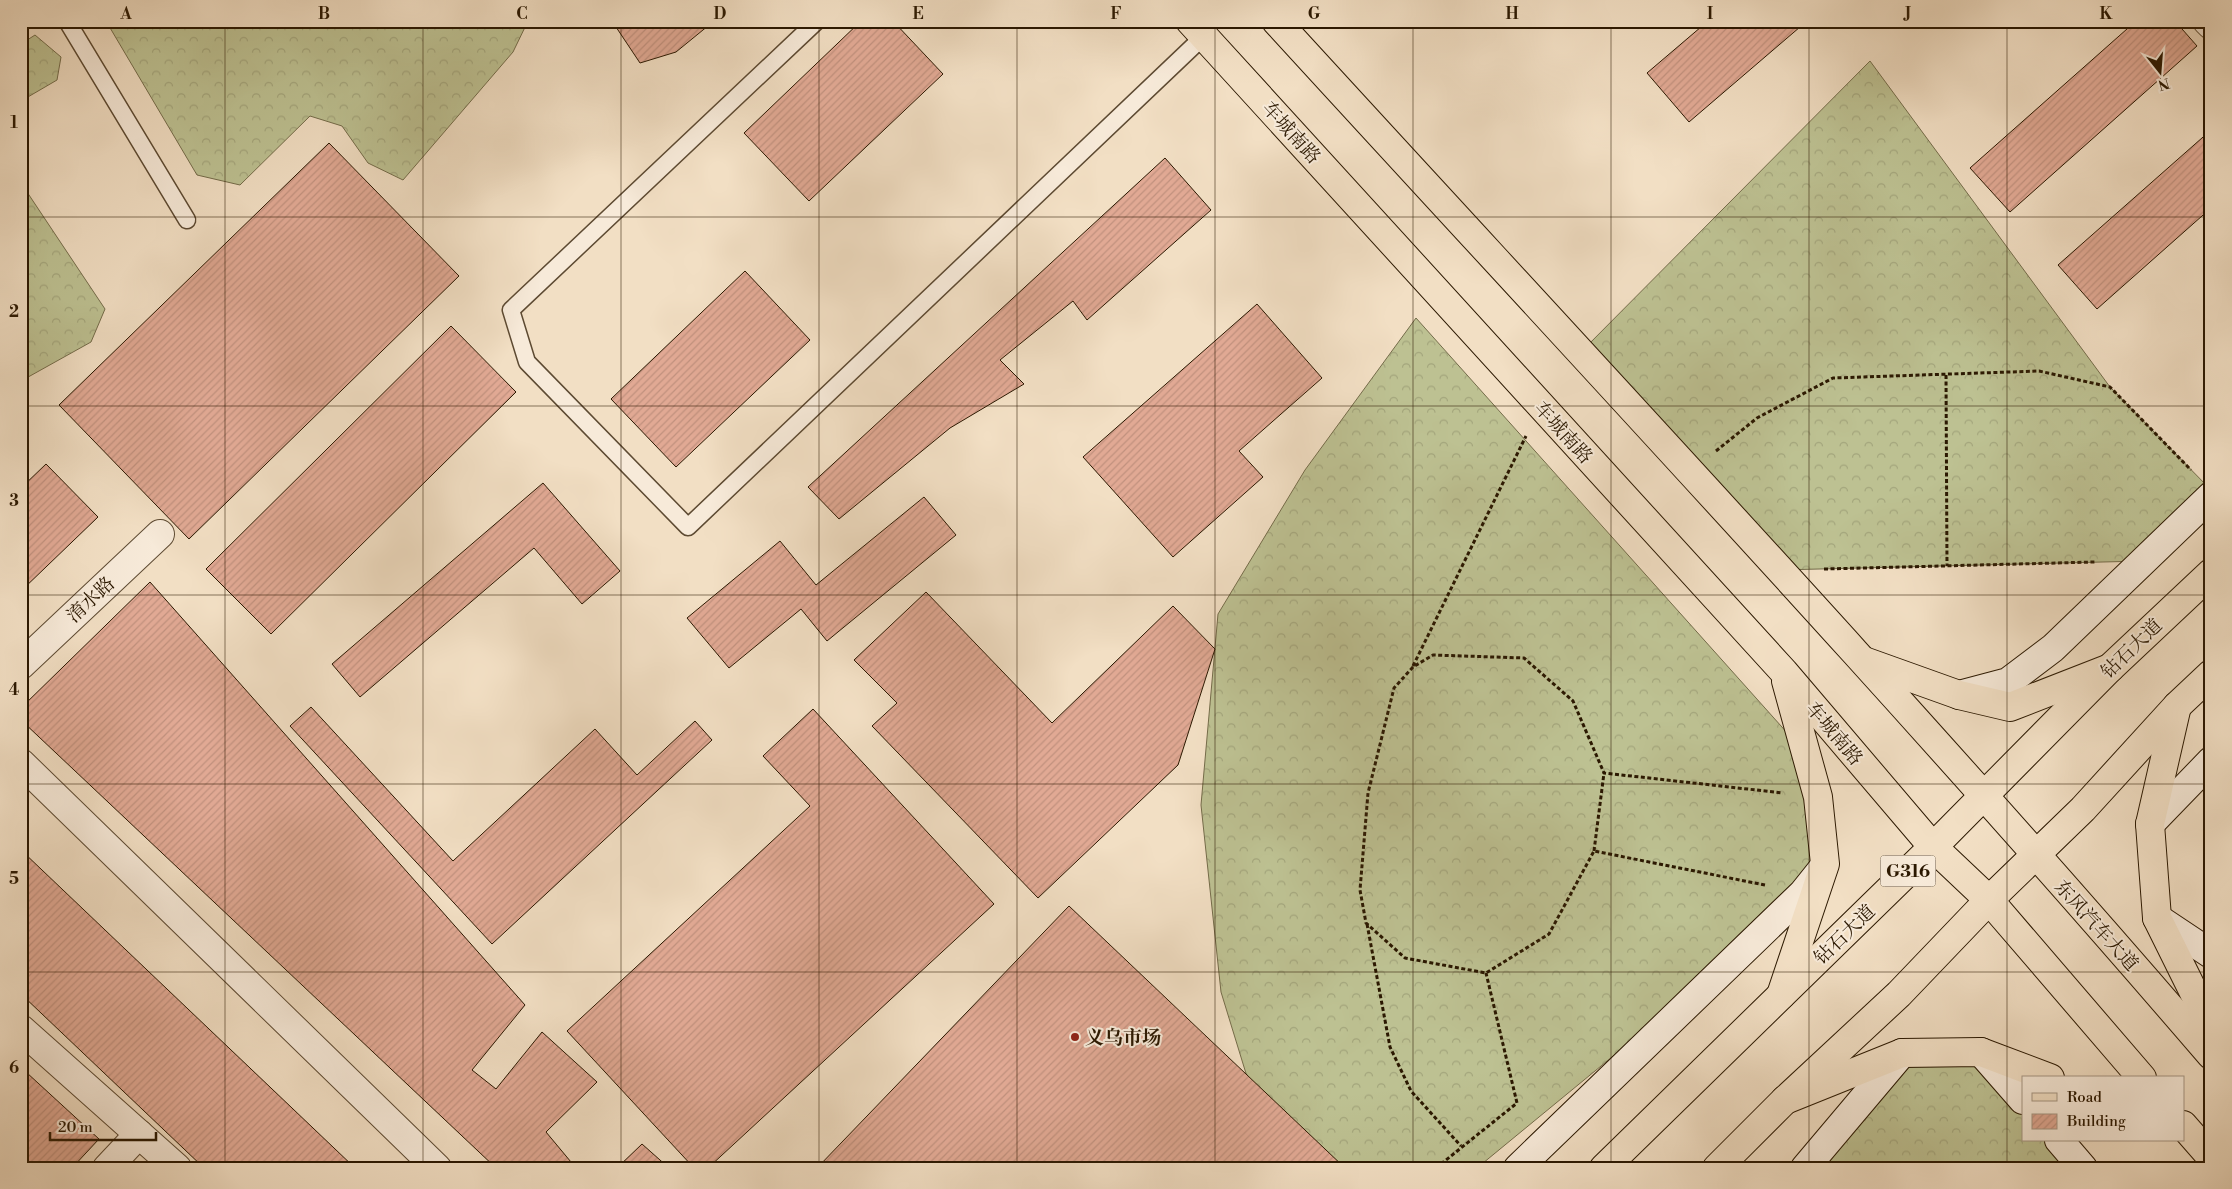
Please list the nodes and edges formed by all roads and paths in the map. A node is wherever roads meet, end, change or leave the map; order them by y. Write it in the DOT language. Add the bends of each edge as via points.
graph roads {
  1 [pos="67,21"];
  2 [pos="816,21"];
  3 [pos="1276,21"];
  4 [pos="2208,21"];
  5 [pos="2211,25"];
  6 [pos="1197,29"];
  7 [pos="187,220"];
  8 [pos="1946,375"];
  9 [pos="1541,406"];
  10 [pos="1691,474"];
  11 [pos="2204,486"];
  12 [pos="160,534"];
  13 [pos="2143,561"];
  14 [pos="1947,566"];
  15 [pos="1780,570"];
  16 [pos="2211,573"];
  17 [pos="1862,660"];
  18 [pos="21,665"];
  19 [pos="1413,666"];
  20 [pos="2110,668"];
  21 [pos="1784,672"];
  22 [pos="2211,674"];
  23 [pos="1958,695"];
  24 [pos="2176,706"];
  25 [pos="2211,761"];
  26 [pos="21,763"];
  27 [pos="1604,773"];
  28 [pos="1982,796"];
  29 [pos="1818,797"];
  30 [pos="2150,824"];
  31 [pos="1933,847"];
  32 [pos="1594,850"];
  33 [pos="2036,856"];
  34 [pos="1826,864"];
  35 [pos="1804,893"];
  36 [pos="1989,900"];
  37 [pos="2157,918"];
  38 [pos="1366,923"];
  39 [pos="2211,954"];
  40 [pos="1486,973"];
  41 [pos="1781,995"];
  42 [pos="2211,1027"];
  43 [pos="26,1042"];
  44 [pos="1981,1052"];
  45 [pos="1902,1053"];
  46 [pos="2211,1055"];
  47 [pos="2045,1076"];
  48 [pos="2140,1076"];
  49 [pos="2022,1099"];
  50 [pos="1784,1100"];
  51 [pos="2184,1126"];
  52 [pos="139,1134"];
  53 [pos="2061,1142"];
  54 [pos="1461,1146"];
  55 [pos="2199,1147"];
  56 [pos="107,1168"];
  57 [pos="177,1168"];
  58 [pos="436,1168"];
  59 [pos="1436,1168"];
  60 [pos="1518,1168"];
  61 [pos="1604,1168"];
  62 [pos="1717,1168"];
  63 [pos="1805,1168"];
  64 [pos="2083,1168"];
  1 -- 7 [label="lane"];
  2 -- 6 [label="lane" via="511,310 527,362 688,527"];
  3 -- 10 [label="main road"];
  4 -- 5 [label="street"];
  6 -- 9 [label="main road, 车城南路"];
  8 -- 10 [label="path" via="1833,378 1756,418"];
  8 -- 11 [label="path" via="2039,371 2110,387"];
  8 -- 14 [label="path"];
  9 -- 19 [label="path"];
  9 -- 21 [label="main road, 车城南路"];
  10 -- 15 [label="main road"];
  11 -- 13 [label="street"];
  12 -- 18 [label="street, 淯水路"];
  13 -- 14 [label="path"];
  13 -- 23 [label="street" via="2053,648 2008,682"];
  14 -- 15 [label="path"];
  15 -- 17 [label="main road"];
  16 -- 20 [label="main road, 钻石大道 / G316"];
  17 -- 23 [label="main road"];
  17 -- 28 [label="main road"];
  19 -- 27 [label="path" via="1433,655 1524,658 1573,701"];
  19 -- 38 [label="path" via="1394,688 1368,793 1360,890"];
  20 -- 23 [label="main road" via="2010,707"];
  20 -- 28 [label="main road, 钻石大道 / G316"];
  21 -- 29 [label="main road"];
  21 -- 31 [label="main road, 车城南路"];
  22 -- 24 [label="main road"];
  24 -- 30 [label="main road"];
  24 -- 33 [label="main road" via="2083,810"];
  25 -- 30 [label="street"];
  26 -- 58 [label="street"];
  27 -- 29 [label="path"];
  27 -- 32 [label="path"];
  28 -- 31 [label="main road, 钻石大道 / G316"];
  28 -- 33 [label="main road, 东风汽车大道"];
  29 -- 34 [label="main road"];
  30 -- 37 [label="main road"];
  31 -- 36 [label="main road"];
  31 -- 41 [label="main road, 钻石大道 / G316"];
  32 -- 35 [label="path"];
  32 -- 40 [label="path" via="1549,934"];
  33 -- 36 [label="main road"];
  33 -- 46 [label="main road, 东风汽车大道"];
  34 -- 35 [label="street"];
  34 -- 41 [label="main road"];
  35 -- 60 [label="street"];
  36 -- 48 [label="main road"];
  36 -- 50 [label="main road" via="1899,994"];
  37 -- 39 [label="street"];
  37 -- 42 [label="main road"];
  38 -- 40 [label="path" via="1406,958"];
  38 -- 54 [label="path" via="1390,1047 1411,1091"];
  40 -- 54 [label="path" via="1516,1103"];
  41 -- 61 [label="main road, 钻石大道 / G316"];
  43 -- 52 [label="street"];
  44 -- 45 [label="main road"];
  44 -- 47 [label="main road"];
  44 -- 49 [label="street"];
  45 -- 50 [label="main road"];
  45 -- 63 [label="street"];
  50 -- 62 [label="main road"];
  51 -- 55 [label="main road"];
  52 -- 56 [label="street"];
  52 -- 57 [label="street"];
  53 -- 64 [label="street"];
  54 -- 59 [label="path"];
}
